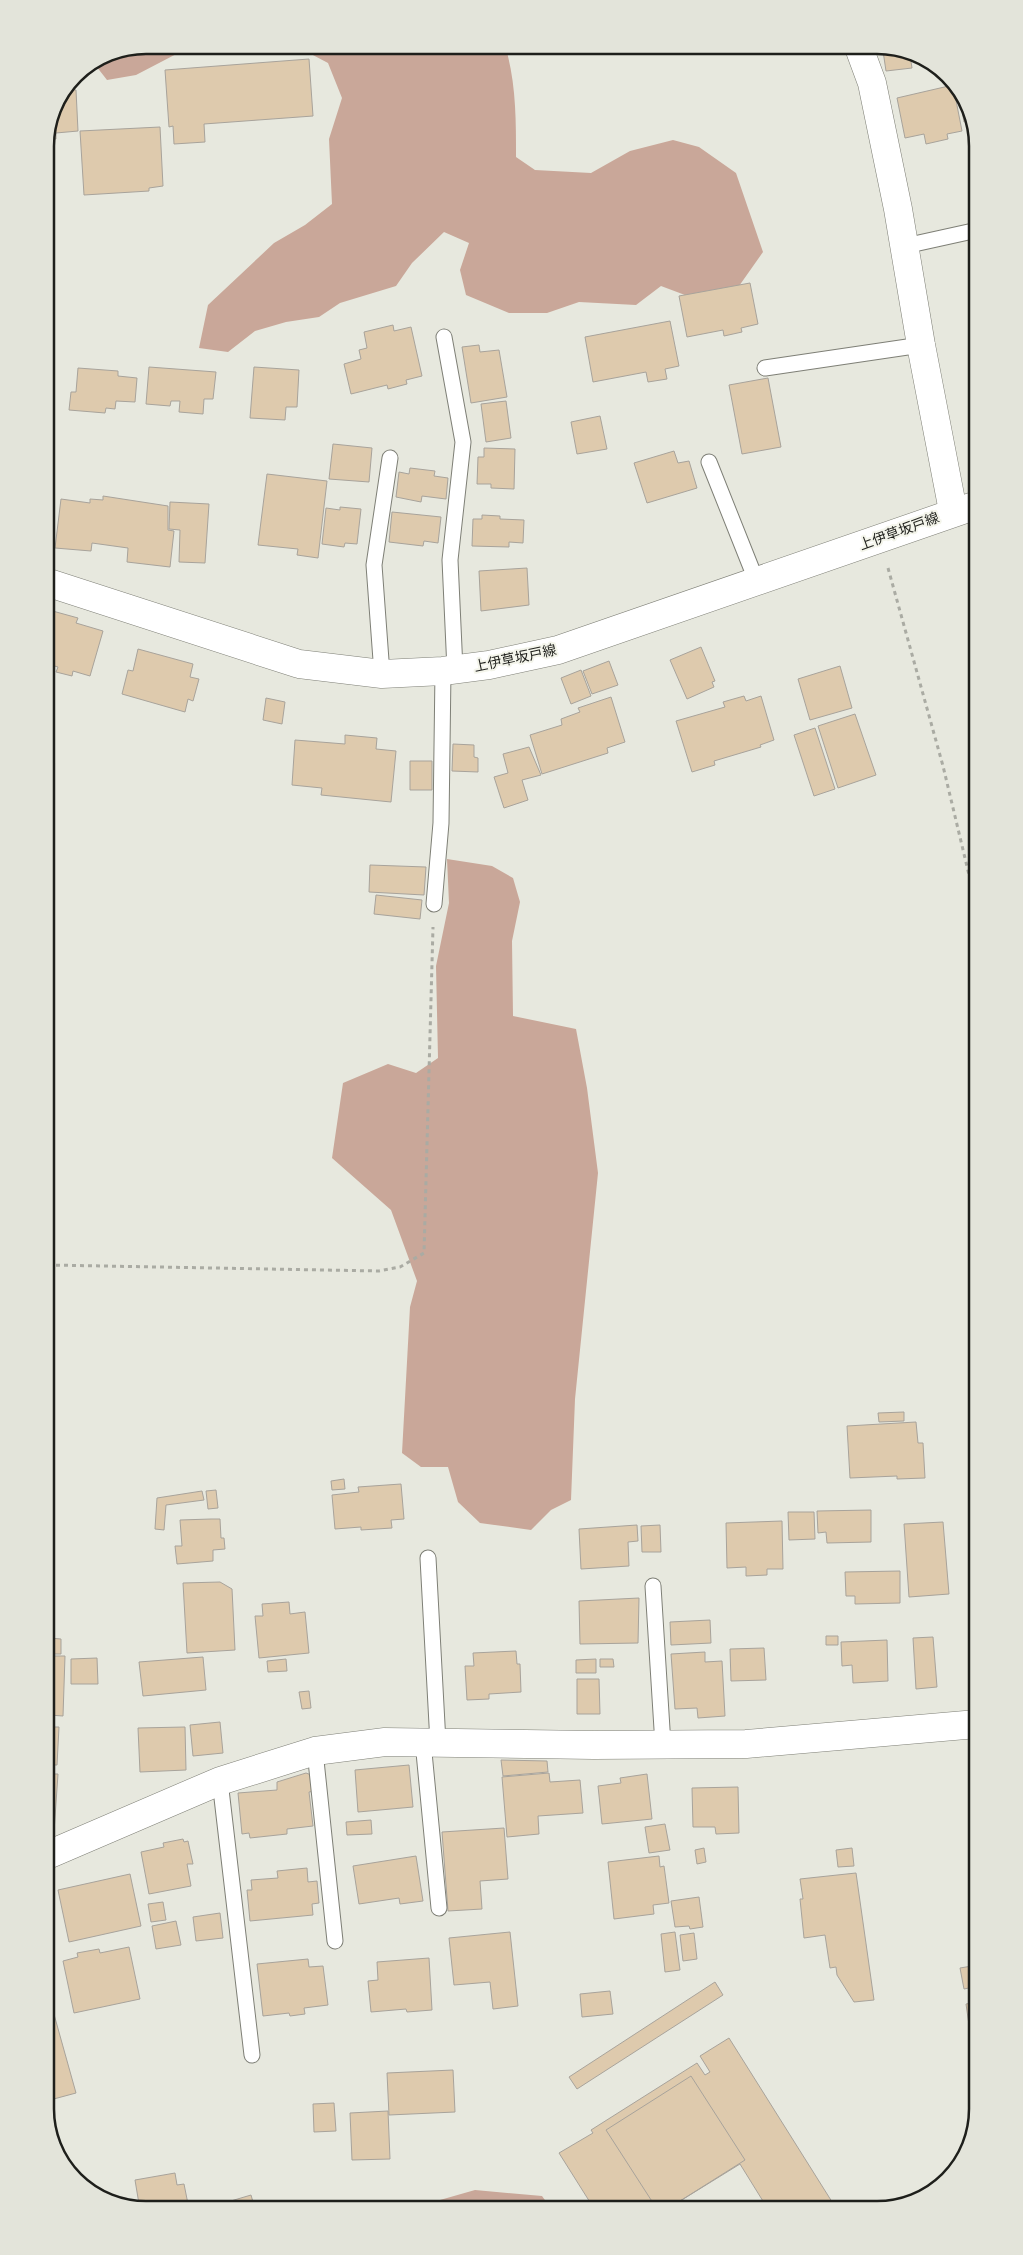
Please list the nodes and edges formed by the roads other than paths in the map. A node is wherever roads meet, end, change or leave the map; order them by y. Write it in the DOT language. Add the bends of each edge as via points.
graph roads {
  1 [pos="861,54"];
  2 [pos="969,232"];
  3 [pos="905,246"];
  4 [pos="444,337"];
  5 [pos="921,345"];
  6 [pos="765,368"];
  7 [pos="390,458"];
  8 [pos="709,462"];
  9 [pos="963,508"];
  10 [pos="756,580"];
  11 [pos="54,585"];
  12 [pos="449,671"];
  13 [pos="382,674"];
  14 [pos="434,904"];
  15 [pos="428,1558"];
  16 [pos="653,1586"];
  17 [pos="969,1725"];
  18 [pos="430,1743"];
  19 [pos="663,1745"];
  20 [pos="315,1751"];
  21 [pos="220,1781"];
  22 [pos="54,1852"];
  23 [pos="439,1908"];
  24 [pos="335,1941"];
  25 [pos="252,2055"];
  1 -- 3 [label="street" via="872,83"];
  2 -- 3 [label="lane"];
  3 -- 5 [label="street"];
  4 -- 12 [label="lane" via="463,442 450,560"];
  5 -- 6 [label="lane"];
  5 -- 9 [label="street"];
  7 -- 13 [label="lane" via="374,566"];
  8 -- 10 [label="lane"];
  9 -- 10 [label="street, 上伊草坂戸線"];
  10 -- 12 [label="street, 上伊草坂戸線" via="558,650"];
  11 -- 13 [label="street, 上伊草坂戸線" via="299,664"];
  12 -- 13 [label="street, 上伊草坂戸線"];
  12 -- 14 [label="lane"];
  15 -- 18 [label="lane"];
  16 -- 19 [label="lane"];
  17 -- 19 [label="street" via="746,1744"];
  18 -- 19 [label="street"];
  18 -- 20 [label="street" via="385,1742"];
  18 -- 23 [label="lane"];
  20 -- 21 [label="street"];
  20 -- 24 [label="lane"];
  21 -- 22 [label="street"];
  21 -- 25 [label="lane"];
}
